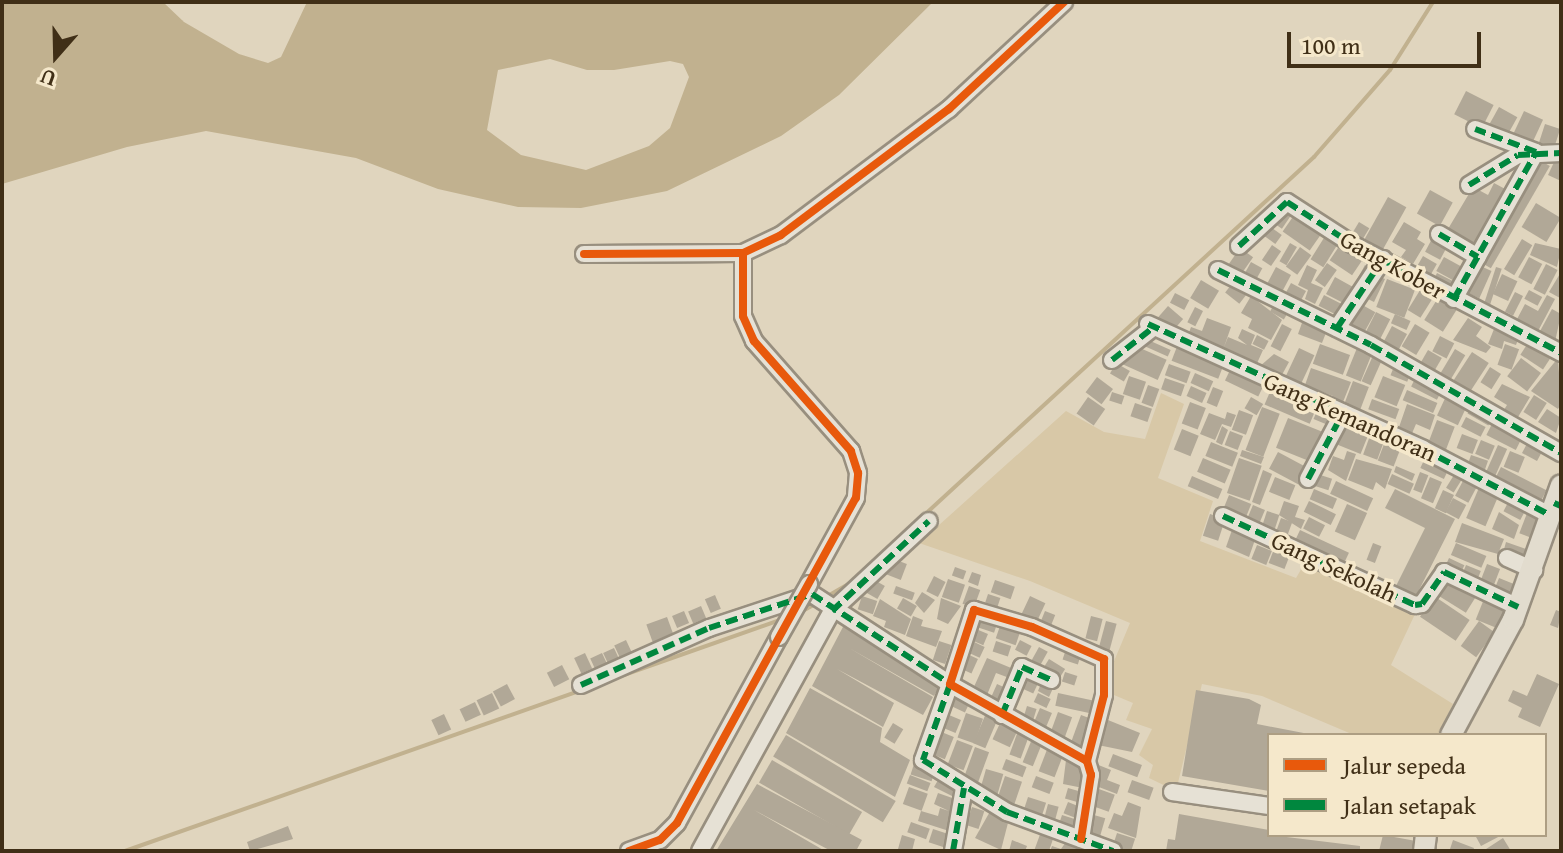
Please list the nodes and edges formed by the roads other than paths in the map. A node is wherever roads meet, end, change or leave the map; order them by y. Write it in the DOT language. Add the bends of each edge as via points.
graph roads {
  1 [pos="1064,2"];
  2 [pos="1475,129"];
  3 [pos="1536,152"];
  4 [pos="1561,153"];
  5 [pos="1469,185"];
  6 [pos="1439,234"];
  7 [pos="1239,246"];
  8 [pos="743,253"];
  9 [pos="584,254"];
  10 [pos="1478,257"];
  11 [pos="1383,259"];
  12 [pos="1218,270"];
  13 [pos="1454,299"];
  14 [pos="1337,328"];
  15 [pos="1561,353"];
  16 [pos="1112,360"];
  17 [pos="1343,413"];
  18 [pos="1561,453"];
  19 [pos="1308,479"];
  20 [pos="1557,502"];
  21 [pos="1223,516"];
  22 [pos="929,521"];
  23 [pos="1507,558"];
  24 [pos="1534,570"];
  25 [pos="821,599"];
  26 [pos="1518,607"];
  27 [pos="1051,680"];
  28 [pos="950,684"];
  29 [pos="581,685"];
  30 [pos="1002,715"];
  31 [pos="1452,733"];
  32 [pos="1087,761"];
  33 [pos="964,788"];
  34 [pos="1172,792"];
  35 [pos="1267,806"];
  36 [pos="1081,839"];
  37 [pos="629,851"];
  38 [pos="700,851"];
  39 [pos="953,851"];
  40 [pos="1113,851"];
  1 -- 8 [label="street" via="949,109 781,235"];
  2 -- 3 [label="street"];
  3 -- 4 [label="street"];
  3 -- 5 [label="street" via="1518,155"];
  3 -- 10 [label="street"];
  6 -- 10 [label="street"];
  7 -- 11 [label="street, Gang Kober" via="1287,202"];
  8 -- 9 [label="street"];
  8 -- 25 [label="street" via="743,316 754,341 851,451 858,473 856,498"];
  10 -- 13 [label="street"];
  11 -- 13 [label="street, Gang Kober"];
  11 -- 14 [label="street"];
  12 -- 14 [label="street"];
  13 -- 15 [label="street, Gang Kober"];
  14 -- 18 [label="street"];
  16 -- 17 [label="street, Gang Kemandoran" via="1151,325"];
  17 -- 19 [label="street"];
  17 -- 20 [label="street, Gang Kemandoran"];
  20 -- 24 [label="main road"];
  21 -- 26 [label="street, Gang Sekolah" via="1415,605 1422,604 1444,572"];
  22 -- 25 [label="street"];
  23 -- 24 [label="street"];
  24 -- 26 [label="main road"];
  25 -- 28 [label="street"];
  25 -- 29 [label="street" via="808,593 709,628"];
  25 -- 37 [label="street, bridge" via="779,637 677,823 660,840"];
  25 -- 38 [label="street"];
  26 -- 31 [label="main road"];
  27 -- 30 [label="street" via="1022,667"];
  28 -- 30 [label="street"];
  28 -- 32 [label="street" via="976,609 1104,659 1104,695"];
  28 -- 33 [label="street" via="922,756"];
  30 -- 32 [label="street"];
  32 -- 36 [label="street" via="1091,775"];
  33 -- 36 [label="street" via="1007,812"];
  33 -- 39 [label="street"];
  34 -- 35 [label="street"];
  36 -- 40 [label="street"];
}
